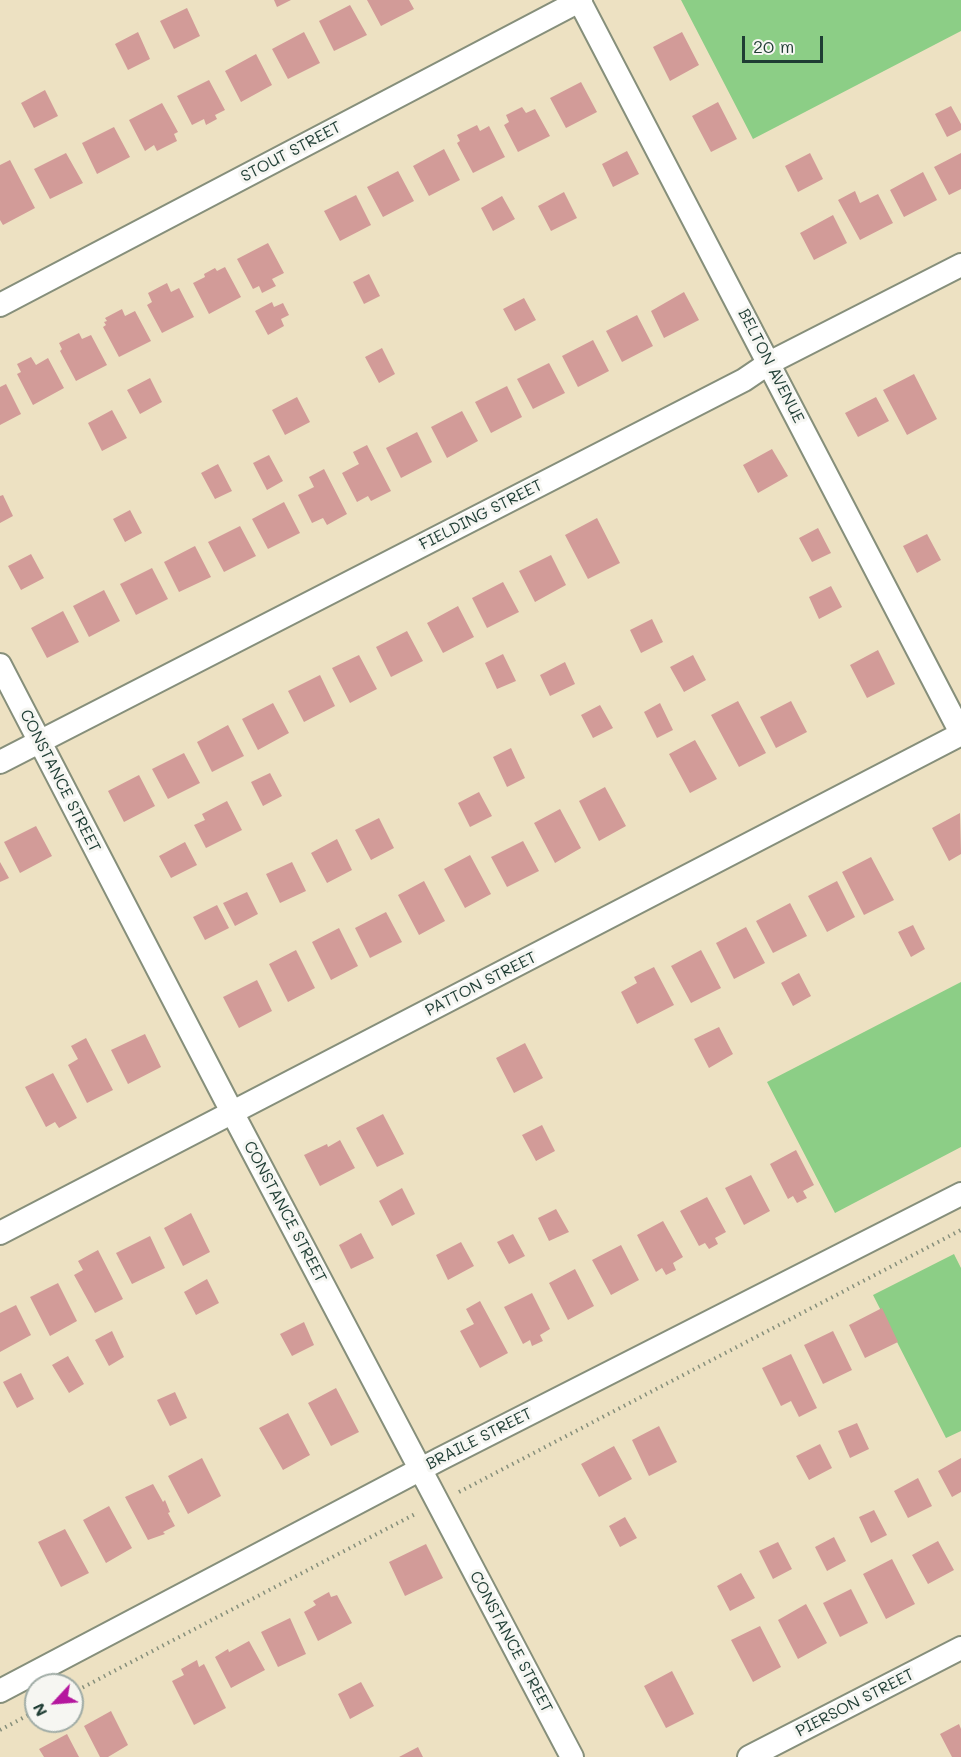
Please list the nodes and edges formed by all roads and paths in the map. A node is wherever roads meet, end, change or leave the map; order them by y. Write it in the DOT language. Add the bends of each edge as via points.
graph roads {
  1 [pos="580,0"];
  2 [pos="961,265"];
  3 [pos="0,304"];
  4 [pos="769,363"];
  5 [pos="0,665"];
  6 [pos="961,734"];
  7 [pos="40,742"];
  8 [pos="0,762"];
  9 [pos="232,1112"];
  10 [pos="961,1194"];
  11 [pos="961,1230"];
  12 [pos="0,1233"];
  13 [pos="420,1469"];
  14 [pos="438,1502"];
  15 [pos="961,1648"];
  16 [pos="84,1687"];
  17 [pos="0,1691"];
  18 [pos="24,1718"];
  19 [pos="0,1730"];
  20 [pos="572,1757"];
  21 [pos="749,1757"];
  1 -- 3 [label="street, STOUT STREET"];
  1 -- 4 [label="street, BELTON AVENUE"];
  2 -- 4 [label="street, FIELDING STREET"];
  4 -- 6 [label="street, BELTON AVENUE"];
  4 -- 7 [label="street, FIELDING STREET" via="723,391"];
  5 -- 7 [label="street, CONSTANCE STREET"];
  6 -- 9 [label="street, PATTON STREET"];
  7 -- 8 [label="street, FIELDING STREET"];
  7 -- 9 [label="street, CONSTANCE STREET"];
  9 -- 12 [label="street, PATTON STREET"];
  9 -- 13 [label="street, CONSTANCE STREET"];
  10 -- 13 [label="street, BRAILE STREET"];
  11 -- 14 [label="path"];
  13 -- 14 [label="street, CONSTANCE STREET"];
  13 -- 17 [label="street, BRAILE STREET"];
  14 -- 16 [label="path"];
  14 -- 20 [label="street, CONSTANCE STREET"];
  15 -- 21 [label="street, PIERSON STREET"];
  18 -- 19 [label="path"];
}
